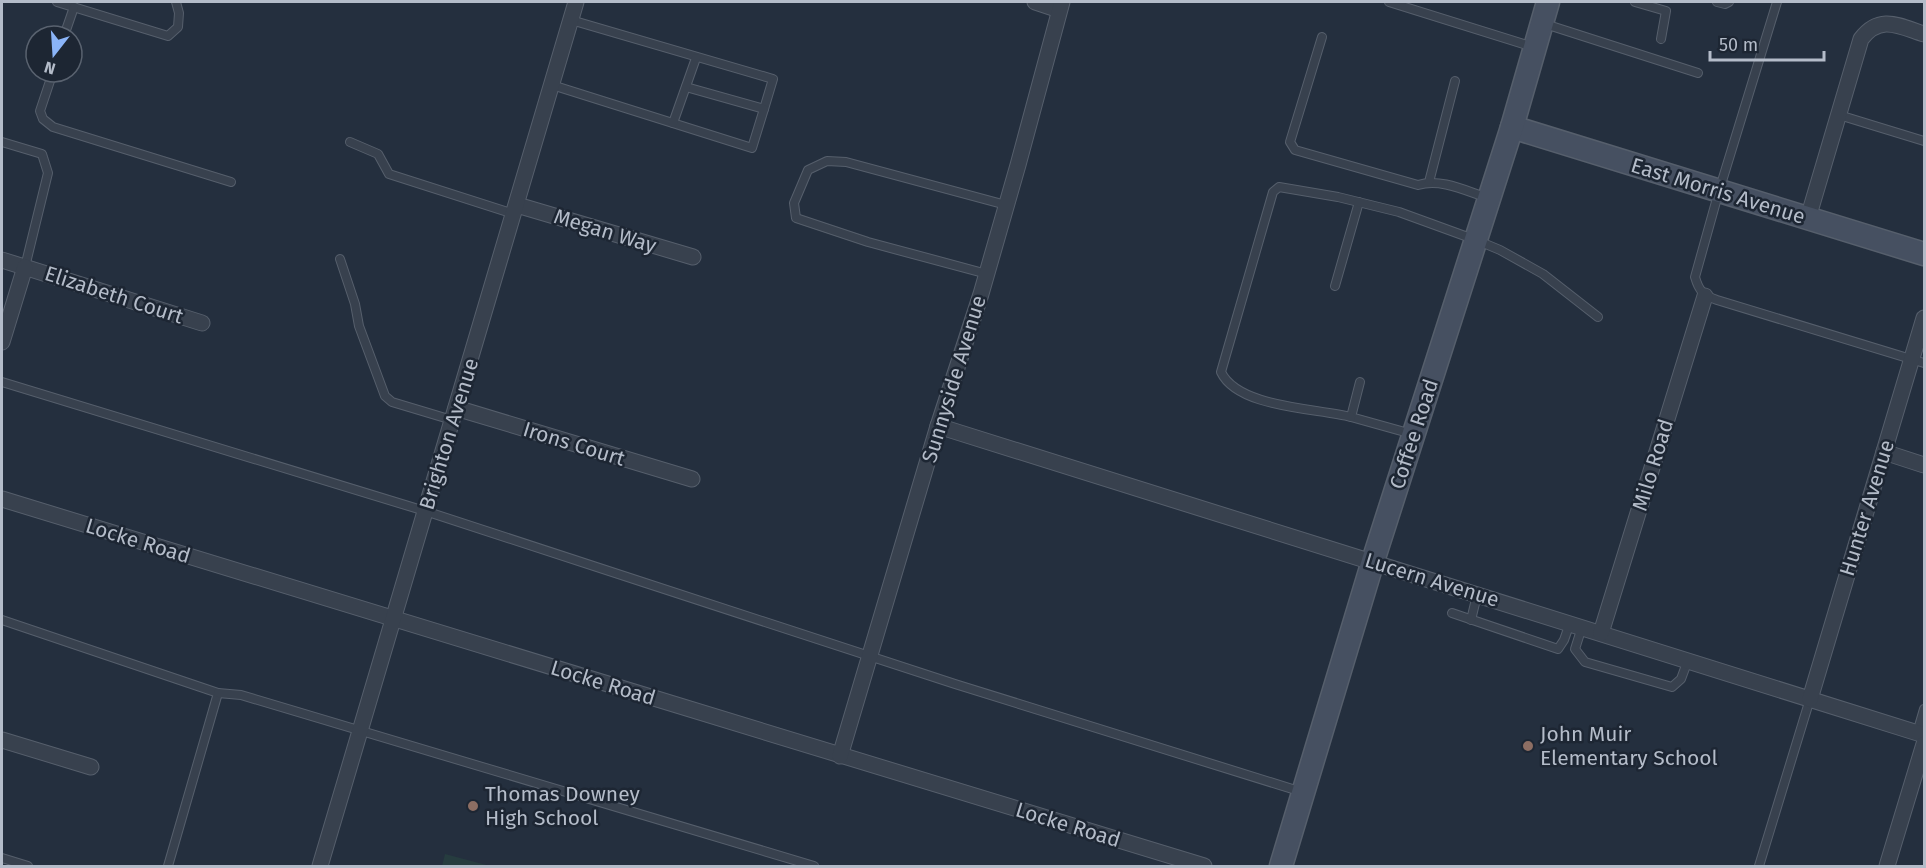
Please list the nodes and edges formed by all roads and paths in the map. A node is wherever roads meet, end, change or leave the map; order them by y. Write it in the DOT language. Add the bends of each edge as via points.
graph roads {
  1 [pos="57,2"];
  2 [pos="176,2"];
  3 [pos="576,2"];
  4 [pos="1035,2"];
  5 [pos="1389,2"];
  6 [pos="1635,2"];
  7 [pos="1717,2"];
  8 [pos="1729,2"];
  9 [pos="1777,2"];
  10 [pos="1061,6"];
  11 [pos="74,7"];
  12 [pos="1545,7"];
  13 [pos="570,20"];
  14 [pos="68,24"];
  15 [pos="1924,34"];
  16 [pos="1322,38"];
  17 [pos="1661,39"];
  18 [pos="1535,47"];
  19 [pos="696,58"];
  20 [pos="1698,73"];
  21 [pos="1455,81"];
  22 [pos="49,84"];
  23 [pos="552,85"];
  24 [pos="686,87"];
  25 [pos="764,109"];
  26 [pos="1839,115"];
  27 [pos="673,123"];
  28 [pos="1512,127"];
  29 [pos="1924,141"];
  30 [pos="2,142"];
  31 [pos="350,142"];
  32 [pos="231,182"];
  33 [pos="1429,182"];
  34 [pos="1719,191"];
  35 [pos="1490,199"];
  36 [pos="1359,202"];
  37 [pos="1006,206"];
  38 [pos="515,209"];
  39 [pos="1808,218"];
  40 [pos="1476,240"];
  41 [pos="1924,254"];
  42 [pos="693,257"];
  43 [pos="340,259"];
  44 [pos="2,260"];
  45 [pos="25,267"];
  46 [pos="987,274"];
  47 [pos="1335,286"];
  48 [pos="1706,296"];
  49 [pos="1598,317"];
  50 [pos="1924,318"];
  51 [pos="202,323"];
  52 [pos="2,342"];
  53 [pos="1918,361"];
  54 [pos="2,382"];
  55 [pos="1360,382"];
  56 [pos="455,414"];
  57 [pos="1351,417"];
  58 [pos="938,426"];
  59 [pos="1414,435"];
  60 [pos="1884,452"];
  61 [pos="1924,465"];
  62 [pos="692,479"];
  63 [pos="2,500"];
  64 [pos="425,512"];
  65 [pos="1373,561"];
  66 [pos="1478,594"];
  67 [pos="1452,614"];
  68 [pos="393,619"];
  69 [pos="2,620"];
  70 [pos="1471,620"];
  71 [pos="1576,625"];
  72 [pos="1601,633"];
  73 [pos="870,656"];
  74 [pos="1688,660"];
  75 [pos="219,693"];
  76 [pos="1810,699"];
  77 [pos="1924,709"];
  78 [pos="360,731"];
  79 [pos="1922,737"];
  80 [pos="2,740"];
  81 [pos="840,756"];
  82 [pos="91,767"];
  83 [pos="1303,792"];
  84 [pos="2,858"];
  85 [pos="28,867"];
  86 [pos="168,867"];
  87 [pos="320,867"];
  88 [pos="814,867"];
  89 [pos="1204,867"];
  90 [pos="1281,867"];
  91 [pos="1759,867"];
  92 [pos="1887,867"];
  1 -- 11 [label="lane"];
  2 -- 11 [label="lane" via="177,27 168,36"];
  3 -- 13 [label="street, Brighton Avenue"];
  4 -- 10 [label="street"];
  5 -- 18 [label="lane"];
  6 -- 17 [label="lane" via="1666,11"];
  7 -- 8 [label="lane"];
  9 -- 34 [label="lane"];
  10 -- 37 [label="street, Sunnyside Avenue"];
  11 -- 14 [label="lane"];
  12 -- 18 [label="main road, Coffee Road"];
  12 -- 20 [label="lane"];
  13 -- 19 [label="lane"];
  13 -- 23 [label="street, Brighton Avenue"];
  15 -- 26 [label="street" via="1889,23 1868,30 1861,39"];
  16 -- 33 [label="lane" via="1290,142 1295,150 1418,186"];
  18 -- 28 [label="main road, Coffee Road"];
  19 -- 24 [label="lane"];
  19 -- 25 [label="lane" via="773,79"];
  21 -- 33 [label="lane"];
  22 -- 32 [label="lane" via="40,111 42,119 53,127"];
  23 -- 27 [label="lane"];
  23 -- 38 [label="street, Brighton Avenue"];
  24 -- 25 [label="lane"];
  24 -- 27 [label="lane"];
  25 -- 27 [label="lane" via="752,148"];
  26 -- 29 [label="lane"];
  26 -- 39 [label="street"];
  28 -- 34 [label="main road, East Morris Avenue"];
  28 -- 35 [label="main road, Coffee Road"];
  30 -- 45 [label="lane" via="42,154 48,172"];
  31 -- 38 [label="lane" via="378,154 389,174"];
  33 -- 35 [label="lane"];
  34 -- 39 [label="main road, East Morris Avenue"];
  34 -- 48 [label="lane" via="1695,277 1699,290"];
  35 -- 40 [label="main road, Coffee Road"];
  36 -- 40 [label="lane"];
  36 -- 47 [label="lane"];
  36 -- 57 [label="lane" via="1279,187 1273,192 1221,372 1226,383 1237,391 1262,400"];
  37 -- 46 [label="street, Sunnyside Avenue"];
  37 -- 46 [label="lane" via="846,162 827,161 808,170 794,203 796,218"];
  38 -- 42 [label="street, Megan Way"];
  38 -- 56 [label="street, Brighton Avenue"];
  39 -- 41 [label="main road, East Morris Avenue"];
  40 -- 49 [label="lane" via="1543,273"];
  40 -- 59 [label="main road, Coffee Road"];
  43 -- 56 [label="lane" via="385,396 392,402"];
  44 -- 45 [label="street, Elizabeth Court"];
  45 -- 51 [label="street, Elizabeth Court"];
  45 -- 52 [label="street"];
  46 -- 58 [label="street, Sunnyside Avenue"];
  48 -- 53 [label="lane"];
  48 -- 72 [label="street, Milo Road"];
  50 -- 53 [label="street, Hunter Avenue"];
  53 -- 60 [label="street, Hunter Avenue"];
  54 -- 64 [label="lane"];
  55 -- 57 [label="lane"];
  56 -- 62 [label="street, Irons Court"];
  56 -- 64 [label="street, Brighton Avenue"];
  57 -- 59 [label="lane"];
  58 -- 65 [label="street, Lucern Avenue"];
  58 -- 73 [label="street, Sunnyside Avenue"];
  59 -- 65 [label="main road, Coffee Road"];
  60 -- 61 [label="street"];
  60 -- 76 [label="street, Hunter Avenue"];
  63 -- 68 [label="street, Locke Road"];
  64 -- 68 [label="street, Brighton Avenue"];
  64 -- 73 [label="lane"];
  65 -- 66 [label="street, Lucern Avenue"];
  65 -- 83 [label="main road, Coffee Road"];
  66 -- 70 [label="lane"];
  66 -- 71 [label="street, Lucern Avenue"];
  67 -- 70 [label="lane"];
  68 -- 78 [label="street, Brighton Avenue"];
  68 -- 81 [label="street, Locke Road"];
  69 -- 75 [label="lane"];
  70 -- 71 [label="lane" via="1558,648"];
  71 -- 72 [label="street, Lucern Avenue"];
  71 -- 74 [label="lane" via="1575,649 1585,662 1672,687 1681,679"];
  72 -- 74 [label="street, Lucern Avenue"];
  73 -- 81 [label="street, Sunnyside Avenue"];
  73 -- 83 [label="lane"];
  74 -- 76 [label="street, Lucern Avenue"];
  75 -- 78 [label="lane" via="241,695"];
  75 -- 86 [label="lane"];
  76 -- 79 [label="street, Lucern Avenue"];
  76 -- 91 [label="lane"];
  77 -- 79 [label="lane"];
  78 -- 87 [label="street, Brighton Avenue"];
  78 -- 88 [label="lane"];
  79 -- 92 [label="street"];
  80 -- 82 [label="street"];
  81 -- 89 [label="street, Locke Road"];
  83 -- 90 [label="main road, Coffee Road"];
  84 -- 85 [label="lane"];
}
